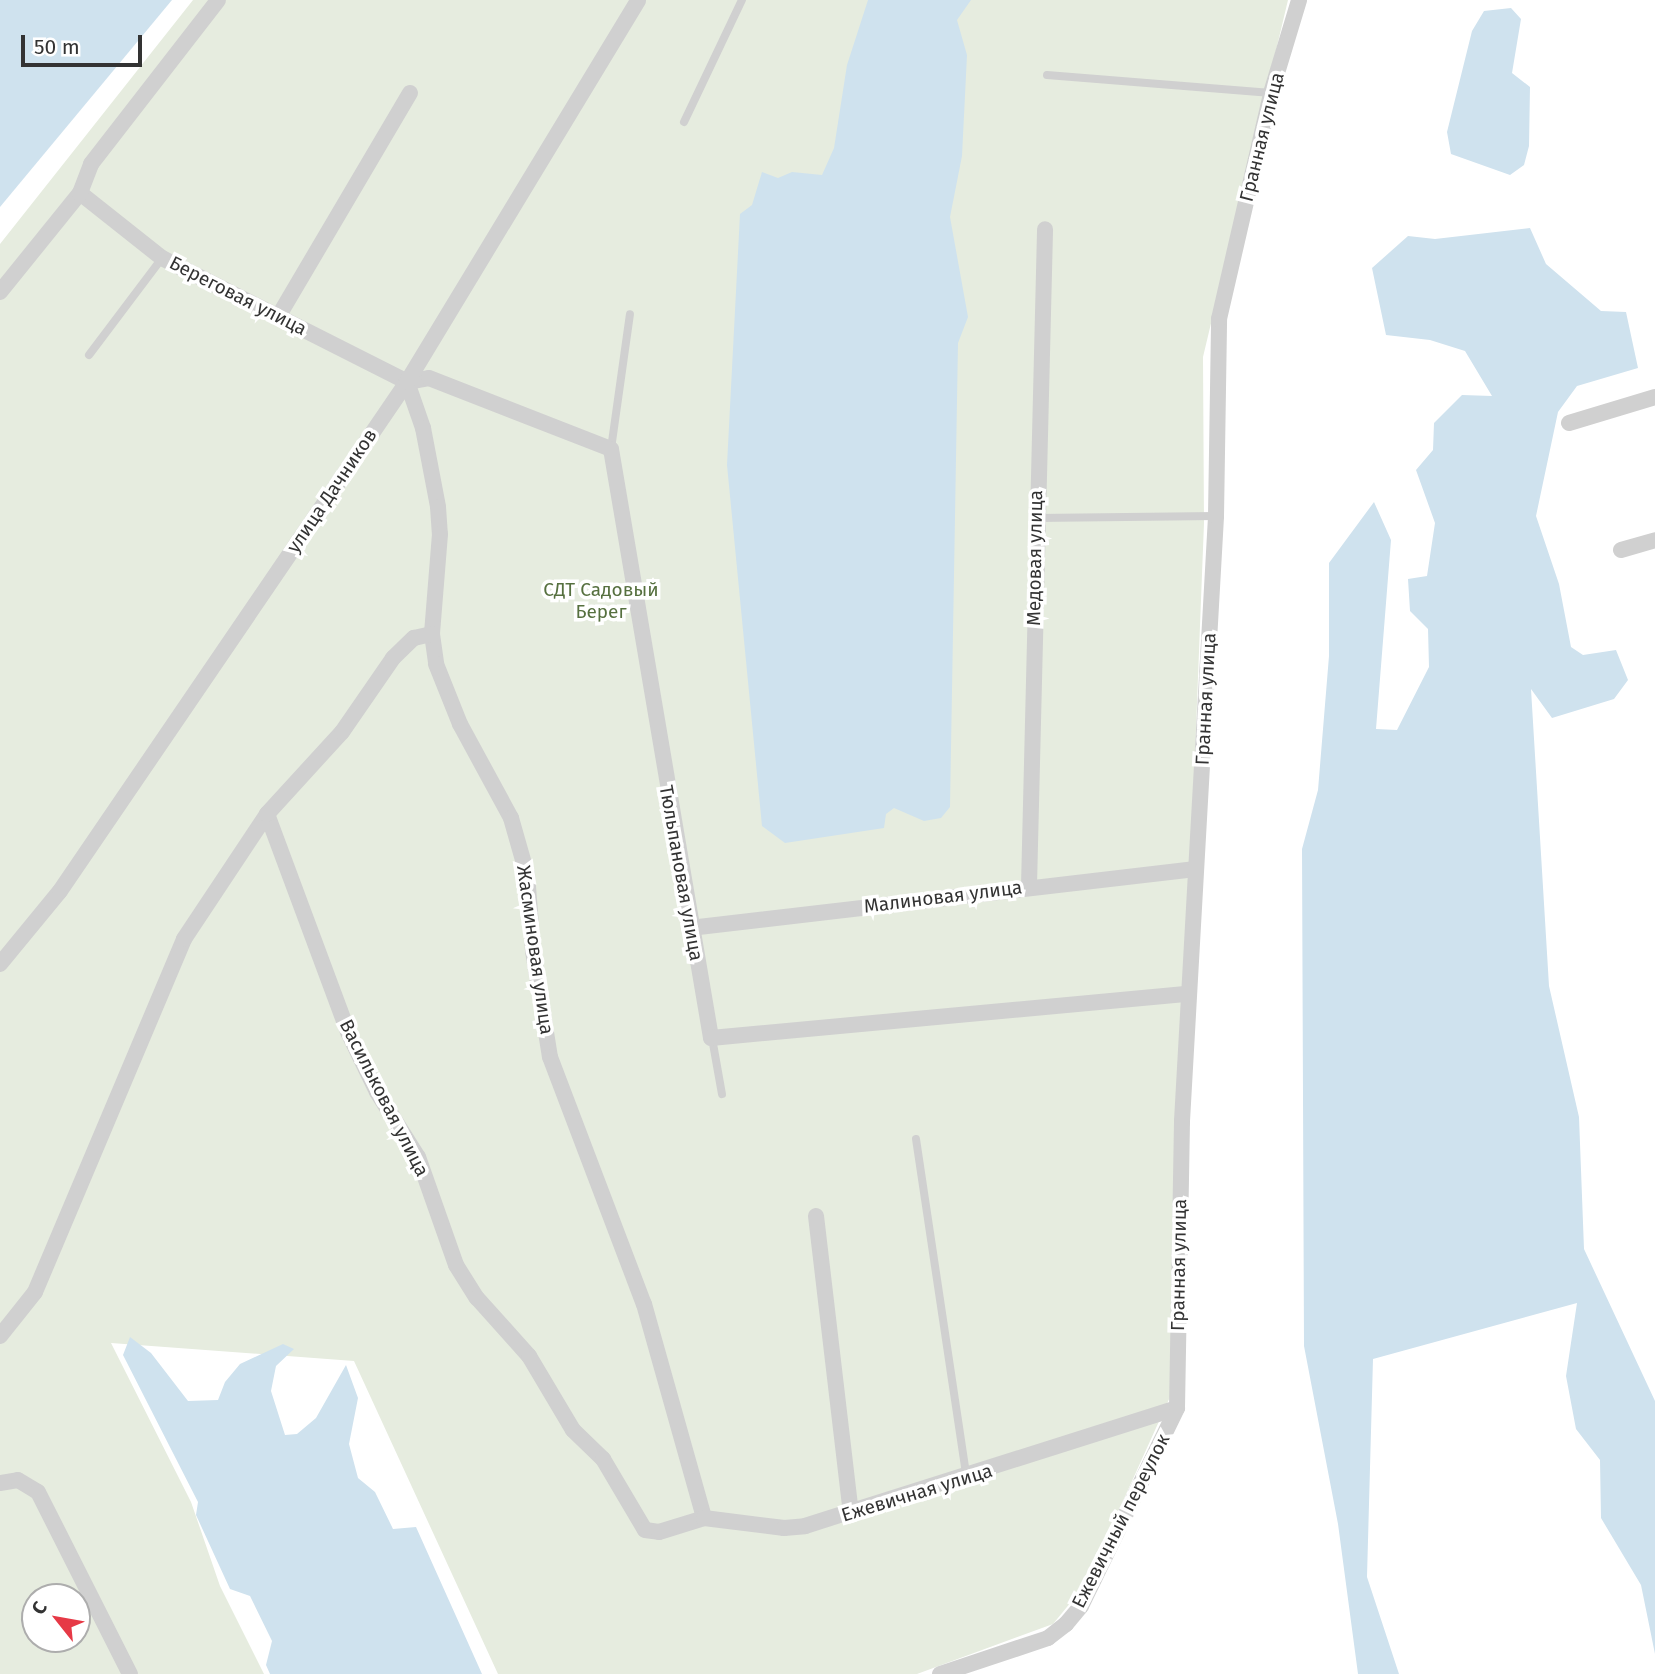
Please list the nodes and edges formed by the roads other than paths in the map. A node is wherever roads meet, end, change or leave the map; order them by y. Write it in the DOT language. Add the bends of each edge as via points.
graph roads {
  1 [pos="219,0"];
  2 [pos="638,0"];
  3 [pos="742,0"];
  4 [pos="1299,0"];
  5 [pos="1046,75"];
  6 [pos="410,93"];
  7 [pos="1271,93"];
  8 [pos="684,122"];
  9 [pos="80,193"];
  10 [pos="1045,229"];
  11 [pos="162,258"];
  12 [pos="0,292"];
  13 [pos="630,314"];
  14 [pos="278,317"];
  15 [pos="89,355"];
  16 [pos="407,382"];
  17 [pos="1655,397"];
  18 [pos="1569,423"];
  19 [pos="611,449"];
  20 [pos="1216,516"];
  21 [pos="1036,518"];
  22 [pos="1655,540"];
  23 [pos="1621,550"];
  24 [pos="432,634"];
  25 [pos="267,814"];
  26 [pos="1196,869"];
  27 [pos="1029,886"];
  28 [pos="690,928"];
  29 [pos="0,964"];
  30 [pos="1188,994"];
  31 [pos="712,1038"];
  32 [pos="722,1094"];
  33 [pos="916,1139"];
  34 [pos="816,1216"];
  35 [pos="0,1336"];
  36 [pos="1177,1408"];
  37 [pos="966,1478"];
  38 [pos="0,1483"];
  39 [pos="851,1513"];
  40 [pos="704,1518"];
  41 [pos="651,1533"];
  42 [pos="130,1674"];
  43 [pos="940,1674"];
  1 -- 9 [label="street" via="91,164"];
  2 -- 16 [label="street, улица Дачников"];
  3 -- 8 [label="lane"];
  4 -- 7 [label="street, Гранная улица"];
  5 -- 7 [label="lane"];
  6 -- 14 [label="street"];
  7 -- 20 [label="street, Гранная улица" via="1219,319"];
  9 -- 11 [label="street, Береговая улица"];
  9 -- 12 [label="street"];
  10 -- 21 [label="street, Медовая улица"];
  11 -- 14 [label="street, Береговая улица"];
  11 -- 15 [label="lane"];
  13 -- 19 [label="lane"];
  14 -- 16 [label="street, Береговая улица"];
  16 -- 19 [label="street" via="429,378"];
  16 -- 24 [label="street, Жасминовая улица" via="423,428 438,507"];
  16 -- 29 [label="street, улица Дачников" via="60,891"];
  17 -- 18 [label="street"];
  19 -- 28 [label="street, Тюльпановая улица"];
  20 -- 21 [label="lane"];
  20 -- 26 [label="street, Гранная улица"];
  21 -- 27 [label="street, Медовая улица"];
  22 -- 23 [label="street"];
  24 -- 25 [label="street" via="402,647 342,732"];
  24 -- 40 [label="street, Жасминовая улица" via="436,664 460,724 511,818 527,874 533,951 550,1057 644,1304"];
  25 -- 35 [label="street" via="184,939 35,1292"];
  25 -- 41 [label="street, Васильковая улица" via="348,1032 377,1092 418,1157 464,1281 528,1356 566,1421 604,1460"];
  26 -- 27 [label="street, Малиновая улица"];
  26 -- 30 [label="street, Гранная улица"];
  27 -- 28 [label="street, Малиновая улица"];
  28 -- 31 [label="street, Тюльпановая улица"];
  30 -- 31 [label="street"];
  30 -- 36 [label="street, Гранная улица"];
  31 -- 32 [label="lane"];
  33 -- 37 [label="lane"];
  34 -- 39 [label="street"];
  36 -- 37 [label="street, Ежевичная улица"];
  36 -- 43 [label="street, Ежевичный переулок" via="1082,1606 1066,1624 1048,1638"];
  37 -- 39 [label="street, Ежевичная улица"];
  38 -- 42 [label="street" via="18,1480 38,1492"];
  39 -- 40 [label="street, Ежевичная улица" via="783,1528"];
  40 -- 41 [label="street, Ежевичная улица"];
}
